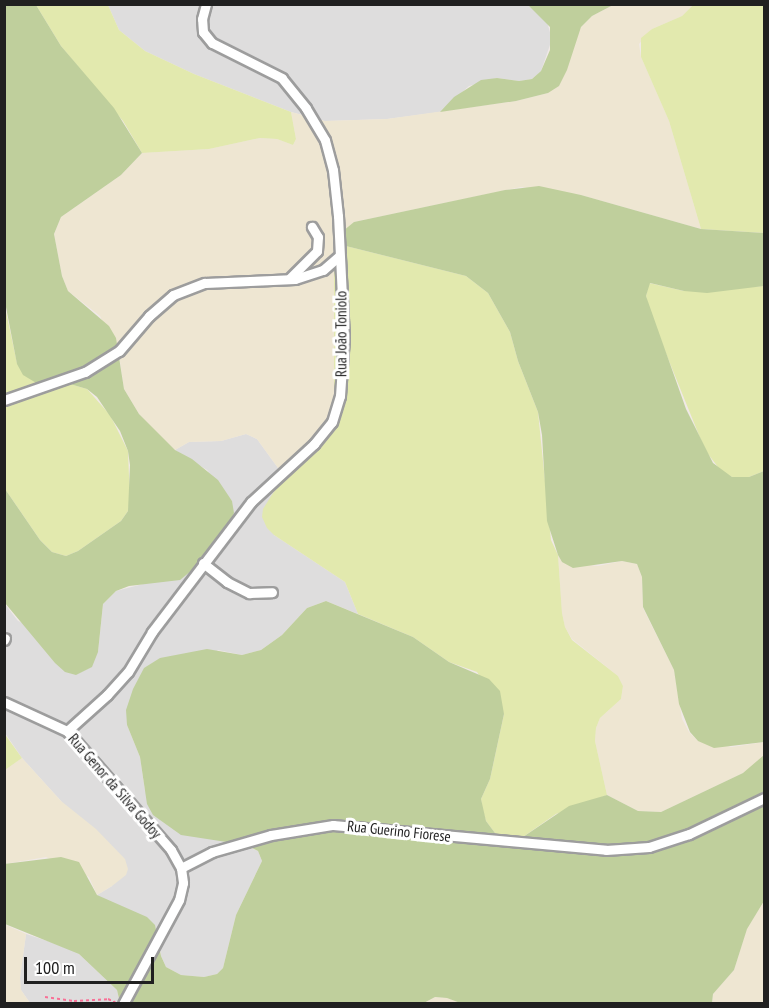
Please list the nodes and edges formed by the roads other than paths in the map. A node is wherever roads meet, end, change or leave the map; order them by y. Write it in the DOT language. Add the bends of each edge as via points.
graph roads {
  1 [pos="206,4"];
  2 [pos="312,227"];
  3 [pos="339,256"];
  4 [pos="288,279"];
  5 [pos="4,400"];
  6 [pos="202,563"];
  7 [pos="272,592"];
  8 [pos="4,702"];
  9 [pos="67,731"];
  10 [pos="765,798"];
  11 [pos="181,868"];
  12 [pos="122,1004"];
  1 -- 3 [label="street, Rua João Toniolo" via="203,32 212,43 282,78 319,126 333,170"];
  2 -- 4 [label="street" via="318,237 317,251"];
  3 -- 4 [label="street" via="323,270"];
  3 -- 6 [label="street, Rua João Toniolo" via="344,338 340,396 332,422 314,444 250,502"];
  4 -- 5 [label="street" via="205,283 173,294 119,351 85,372"];
  6 -- 7 [label="street" via="226,582 249,593"];
  6 -- 9 [label="street, Rua João Toniolo" via="128,672"];
  8 -- 9 [label="street, Rua Genor da Silva Godoy"];
  9 -- 11 [label="street, Rua Genor da Silva Godoy" via="171,850"];
  10 -- 11 [label="street, Rua Guerino Fiorese" via="689,834 649,847 606,850 333,825 271,835 212,852"];
  11 -- 12 [label="street" via="179,900"];
}
